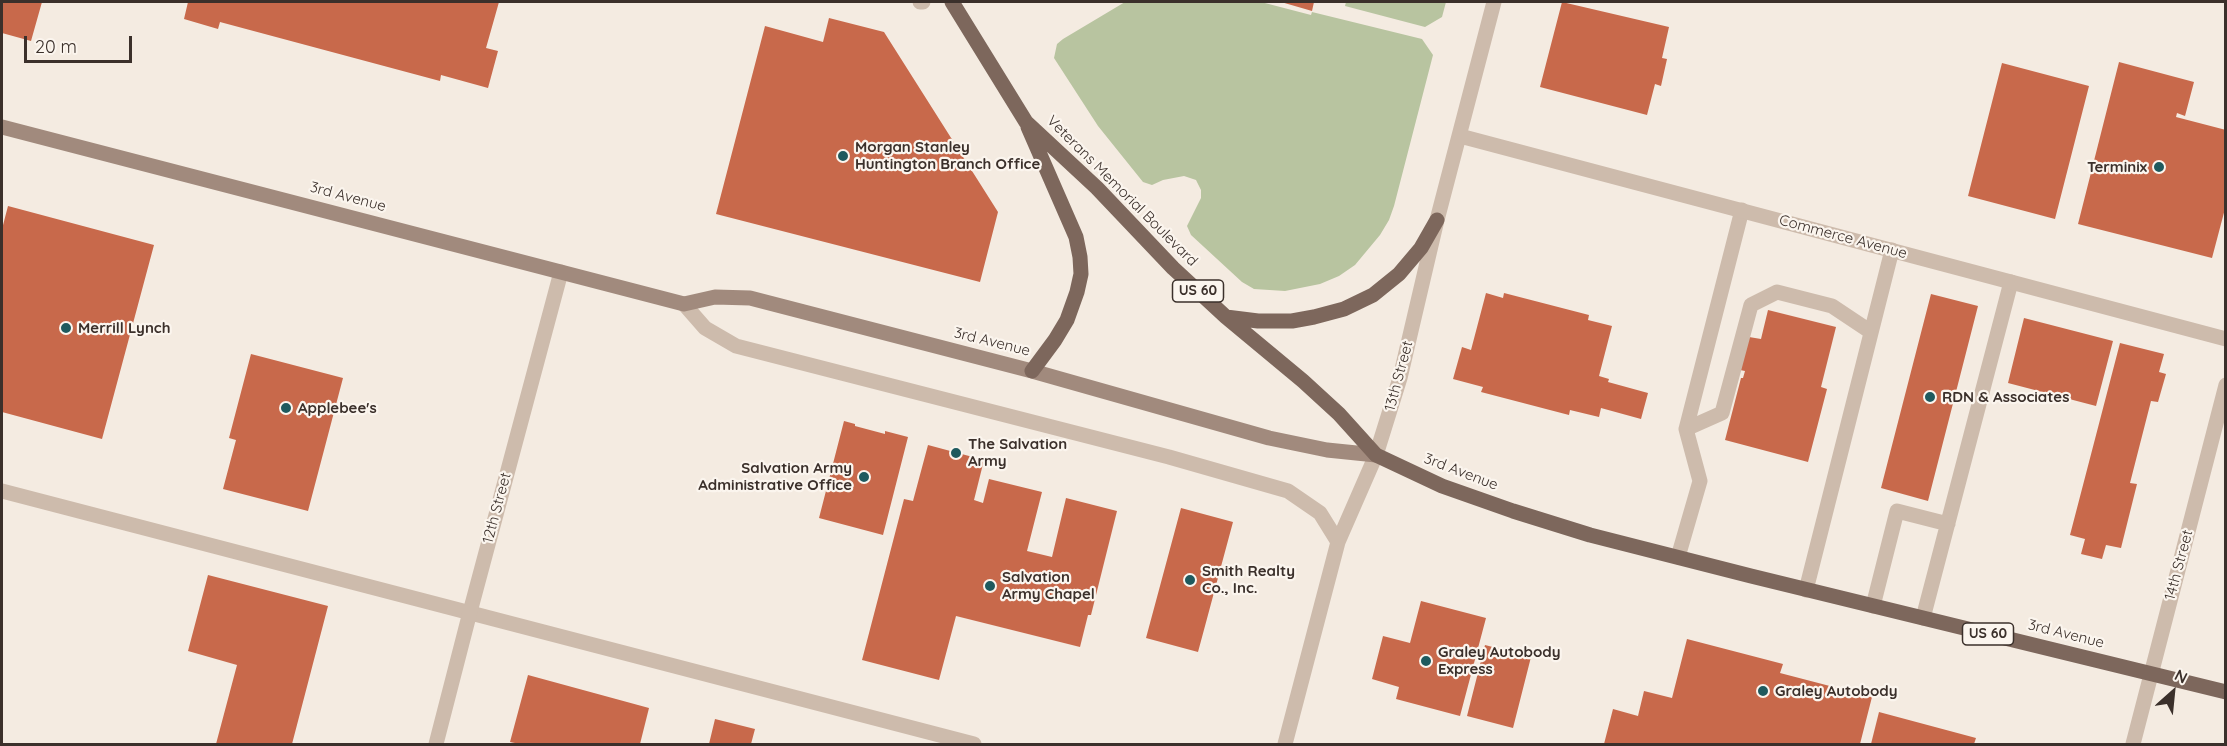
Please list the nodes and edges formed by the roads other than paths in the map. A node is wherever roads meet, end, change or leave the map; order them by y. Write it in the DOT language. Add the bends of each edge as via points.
graph roads {
  1 [pos="952,2"];
  2 [pos="1494,2"];
  3 [pos="1026,122"];
  4 [pos="2,127"];
  5 [pos="1460,136"];
  6 [pos="1742,210"];
  7 [pos="1437,220"];
  8 [pos="1892,250"];
  9 [pos="561,272"];
  10 [pos="2011,282"];
  11 [pos="684,304"];
  12 [pos="1226,317"];
  13 [pos="1871,332"];
  14 [pos="2226,339"];
  15 [pos="1032,371"];
  16 [pos="2226,385"];
  17 [pos="1686,429"];
  18 [pos="1376,455"];
  19 [pos="2,491"];
  20 [pos="1948,524"];
  21 [pos="1338,542"];
  22 [pos="1678,557"];
  23 [pos="1806,590"];
  24 [pos="1873,606"];
  25 [pos="470,612"];
  26 [pos="1923,618"];
  27 [pos="2151,674"];
  28 [pos="2226,692"];
  29 [pos="436,744"];
  30 [pos="974,744"];
  31 [pos="1285,744"];
  32 [pos="2133,744"];
  1 -- 3 [label="main road, Veterans Memorial Boulevard / US 60"];
  2 -- 5 [label="street, 13th Street"];
  3 -- 12 [label="main road, Veterans Memorial Boulevard / US 60"];
  3 -- 15 [label="main road" via="1076,237 1081,274 1066,320"];
  4 -- 9 [label="street, 3rd Avenue"];
  5 -- 6 [label="street, Commerce Avenue"];
  5 -- 7 [label="street, 13th Street"];
  6 -- 8 [label="street, Commerce Avenue"];
  6 -- 17 [label="street"];
  7 -- 12 [label="main road" via="1421,248 1399,274 1373,295 1344,309 1282,321"];
  7 -- 18 [label="street, 13th Street" via="1400,378"];
  8 -- 10 [label="street, Commerce Avenue"];
  8 -- 13 [label="street"];
  9 -- 11 [label="street, 3rd Avenue"];
  9 -- 25 [label="street, 12th Street"];
  10 -- 14 [label="street, Commerce Avenue"];
  10 -- 20 [label="street"];
  11 -- 15 [label="street, 3rd Avenue" via="715,297 750,298"];
  11 -- 21 [label="street" via="705,328 736,346 1288,491 1320,513"];
  12 -- 18 [label="main road, Veterans Memorial Boulevard / US 60" via="1325,400"];
  13 -- 17 [label="street" via="1833,306 1777,292 1751,305 1722,413"];
  13 -- 23 [label="street"];
  15 -- 18 [label="street, 3rd Avenue" via="1269,438"];
  16 -- 27 [label="street, 14th Street"];
  17 -- 22 [label="street" via="1700,481"];
  18 -- 21 [label="street, 13th Street"];
  18 -- 22 [label="main road, 3rd Avenue / US 60" via="1442,486 1513,511"];
  19 -- 25 [label="street"];
  20 -- 24 [label="street" via="1897,511"];
  20 -- 26 [label="street"];
  21 -- 31 [label="street, 13th Street"];
  22 -- 23 [label="main road, 3rd Avenue / US 60"];
  23 -- 24 [label="main road, 3rd Avenue / US 60"];
  24 -- 26 [label="main road, 3rd Avenue / US 60"];
  25 -- 29 [label="street, 12th Street"];
  25 -- 30 [label="street"];
  26 -- 27 [label="main road, 3rd Avenue / US 60"];
  27 -- 28 [label="main road, 3rd Avenue / US 60"];
  27 -- 32 [label="street, 14th Street"];
}
